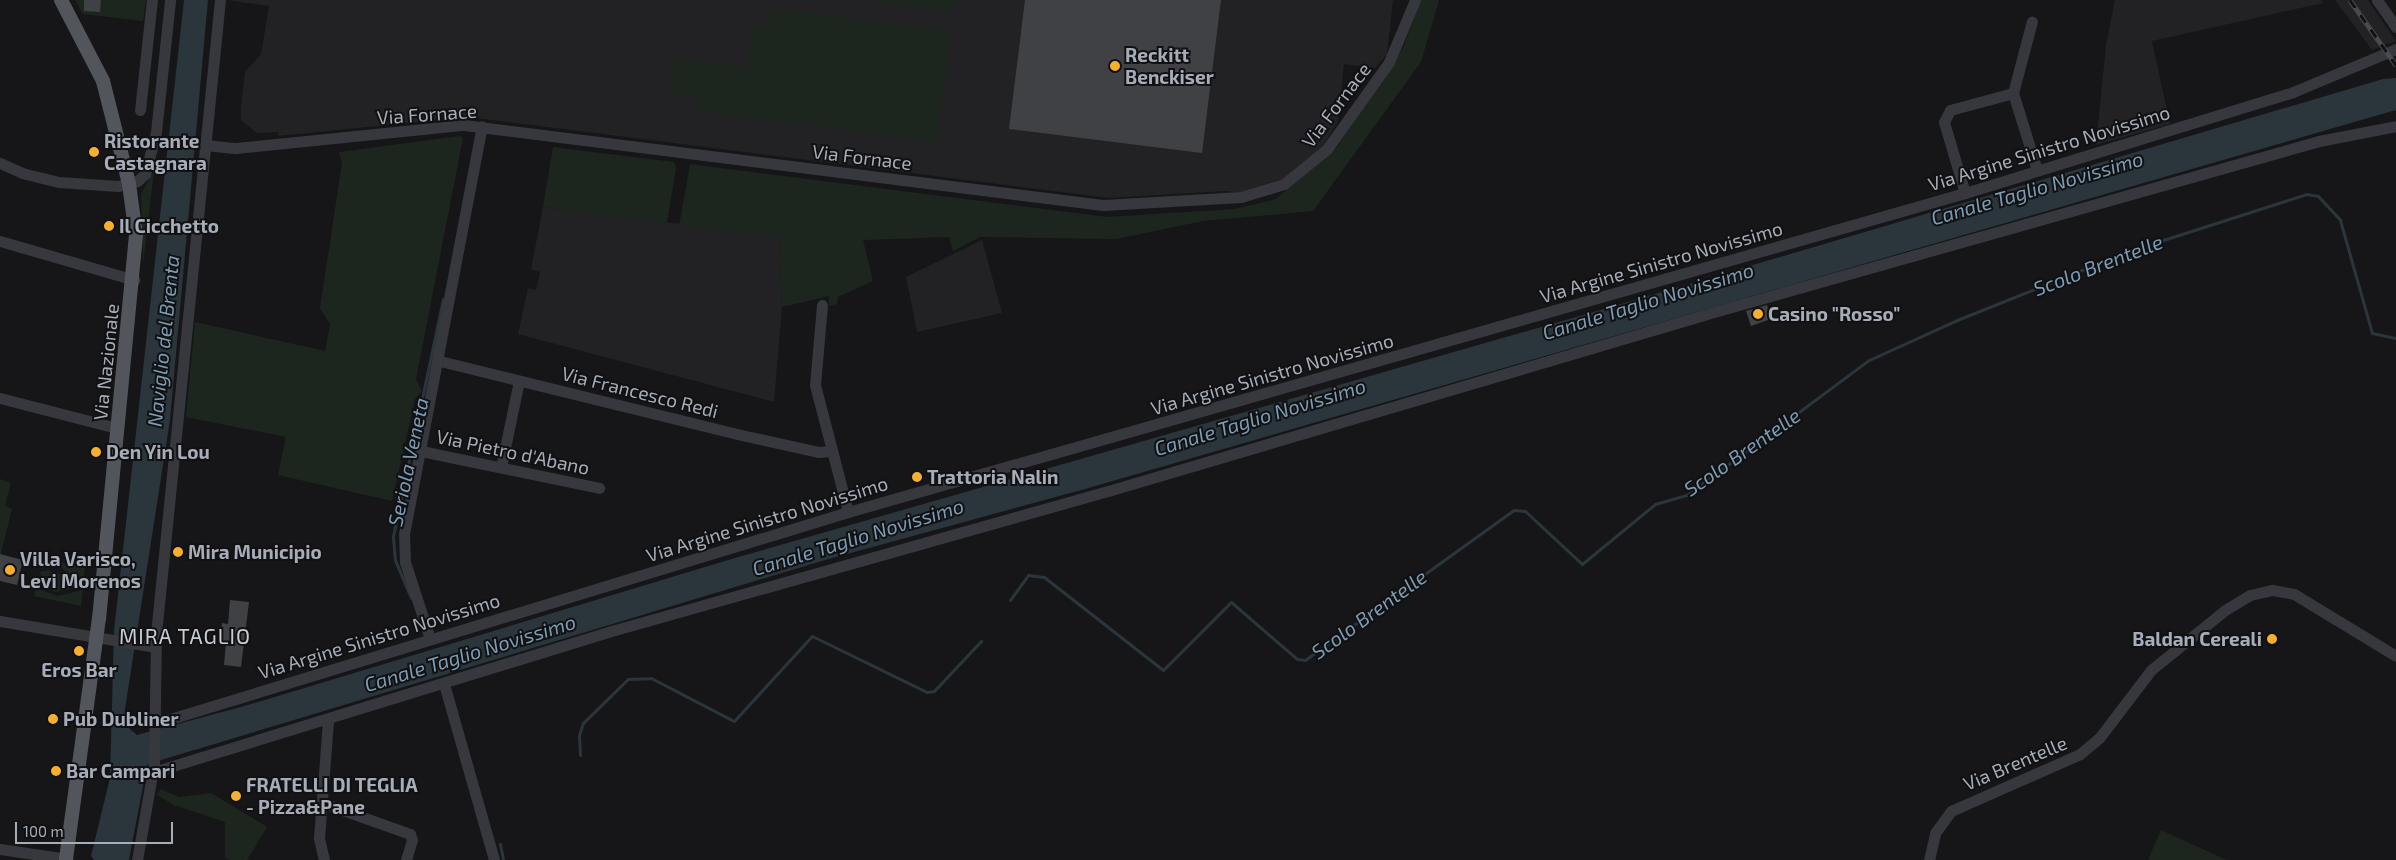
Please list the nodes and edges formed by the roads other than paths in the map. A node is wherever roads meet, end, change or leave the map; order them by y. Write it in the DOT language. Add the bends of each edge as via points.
graph roads {
  1 [pos="61,0"];
  2 [pos="152,0"];
  3 [pos="170,0"];
  4 [pos="220,0"];
  5 [pos="1416,0"];
  6 [pos="2377,0"];
  7 [pos="2032,21"];
  8 [pos="2396,27"];
  9 [pos="149,30"];
  10 [pos="166,32"];
  11 [pos="2396,49"];
  12 [pos="143,89"];
  13 [pos="161,91"];
  14 [pos="2013,93"];
  15 [pos="140,110"];
  16 [pos="482,126"];
  17 [pos="2396,126"];
  18 [pos="205,145"];
  19 [pos="0,163"];
  20 [pos="2037,170"];
  21 [pos="129,184"];
  22 [pos="1965,193"];
  23 [pos="0,241"];
  24 [pos="134,280"];
  25 [pos="822,305"];
  26 [pos="440,361"];
  27 [pos="519,381"];
  28 [pos="0,398"];
  29 [pos="117,428"];
  30 [pos="421,451"];
  31 [pos="832,451"];
  32 [pos="501,467"];
  33 [pos="599,488"];
  34 [pos="848,512"];
  35 [pos="0,621"];
  36 [pos="96,639"];
  37 [pos="430,639"];
  38 [pos="155,646"];
  39 [pos="2396,656"];
  40 [pos="292,667"];
  41 [pos="295,679"];
  42 [pos="444,684"];
  43 [pos="328,720"];
  44 [pos="153,725"];
  45 [pos="154,768"];
  46 [pos="323,802"];
  47 [pos="0,849"];
  48 [pos="66,859"];
  49 [pos="137,860"];
  50 [pos="324,860"];
  51 [pos="406,860"];
  52 [pos="494,860"];
  53 [pos="1929,860"];
  1 -- 21 [label="main road, Via Nazionale" via="103,81"];
  2 -- 9 [label="street"];
  3 -- 10 [label="street"];
  4 -- 18 [label="street"];
  5 -- 16 [label="street, Via Fornace" via="1389,62 1327,149 1284,184 1241,197 1102,205"];
  6 -- 8 [label="street"];
  7 -- 14 [label="street"];
  9 -- 10 [label="street"];
  9 -- 12 [label="street"];
  10 -- 13 [label="street"];
  11 -- 20 [label="street, Via Argine Sinistro Novissimo" via="2293,92"];
  12 -- 13 [label="street"];
  12 -- 15 [label="street"];
  13 -- 21 [label="street" via="148,169"];
  14 -- 20 [label="street"];
  14 -- 22 [label="street" via="1950,110 1944,116"];
  16 -- 18 [label="street, Via Fornace" via="464,125 236,148"];
  16 -- 26 [label="street"];
  17 -- 42 [label="street" via="2319,141 1721,310 1108,491 615,630"];
  18 -- 38 [label="street"];
  19 -- 21 [label="street" via="22,173 59,182"];
  20 -- 22 [label="street, Via Argine Sinistro Novissimo"];
  21 -- 24 [label="main road, Via Nazionale" via="136,235"];
  22 -- 34 [label="street, Via Argine Sinistro Novissimo"];
  23 -- 24 [label="street"];
  24 -- 29 [label="main road, Via Nazionale"];
  25 -- 31 [label="street" via="815,385"];
  26 -- 27 [label="street, Via Francesco Redi"];
  26 -- 30 [label="street"];
  27 -- 31 [label="street, Via Francesco Redi" via="737,434 818,452"];
  27 -- 32 [label="street"];
  28 -- 29 [label="street"];
  29 -- 36 [label="main road, Via Nazionale"];
  30 -- 32 [label="street, Via Pietro d'Abano"];
  30 -- 37 [label="street" via="406,524 404,554"];
  31 -- 34 [label="street"];
  32 -- 33 [label="street, Via Pietro d'Abano"];
  34 -- 37 [label="street, Via Argine Sinistro Novissimo"];
  35 -- 36 [label="street"];
  36 -- 38 [label="street"];
  36 -- 48 [label="main road, Via Nazionale"];
  37 -- 41 [label="street, Via Argine Sinistro Novissimo"];
  38 -- 44 [label="street"];
  39 -- 53 [label="street, Via Brentelle" via="2294,594 2272,590 2250,595 2225,610 2151,670 2100,737 2080,754 1951,811 1935,833"];
  40 -- 41 [label="street"];
  41 -- 44 [label="street, Via Argine Sinistro Novissimo"];
  42 -- 43 [label="street"];
  42 -- 52 [label="street"];
  43 -- 45 [label="street"];
  43 -- 46 [label="street"];
  44 -- 45 [label="street"];
  45 -- 49 [label="street"];
  46 -- 50 [label="street" via="319,838"];
  46 -- 51 [label="street" via="410,834"];
  47 -- 48 [label="street"];
}
